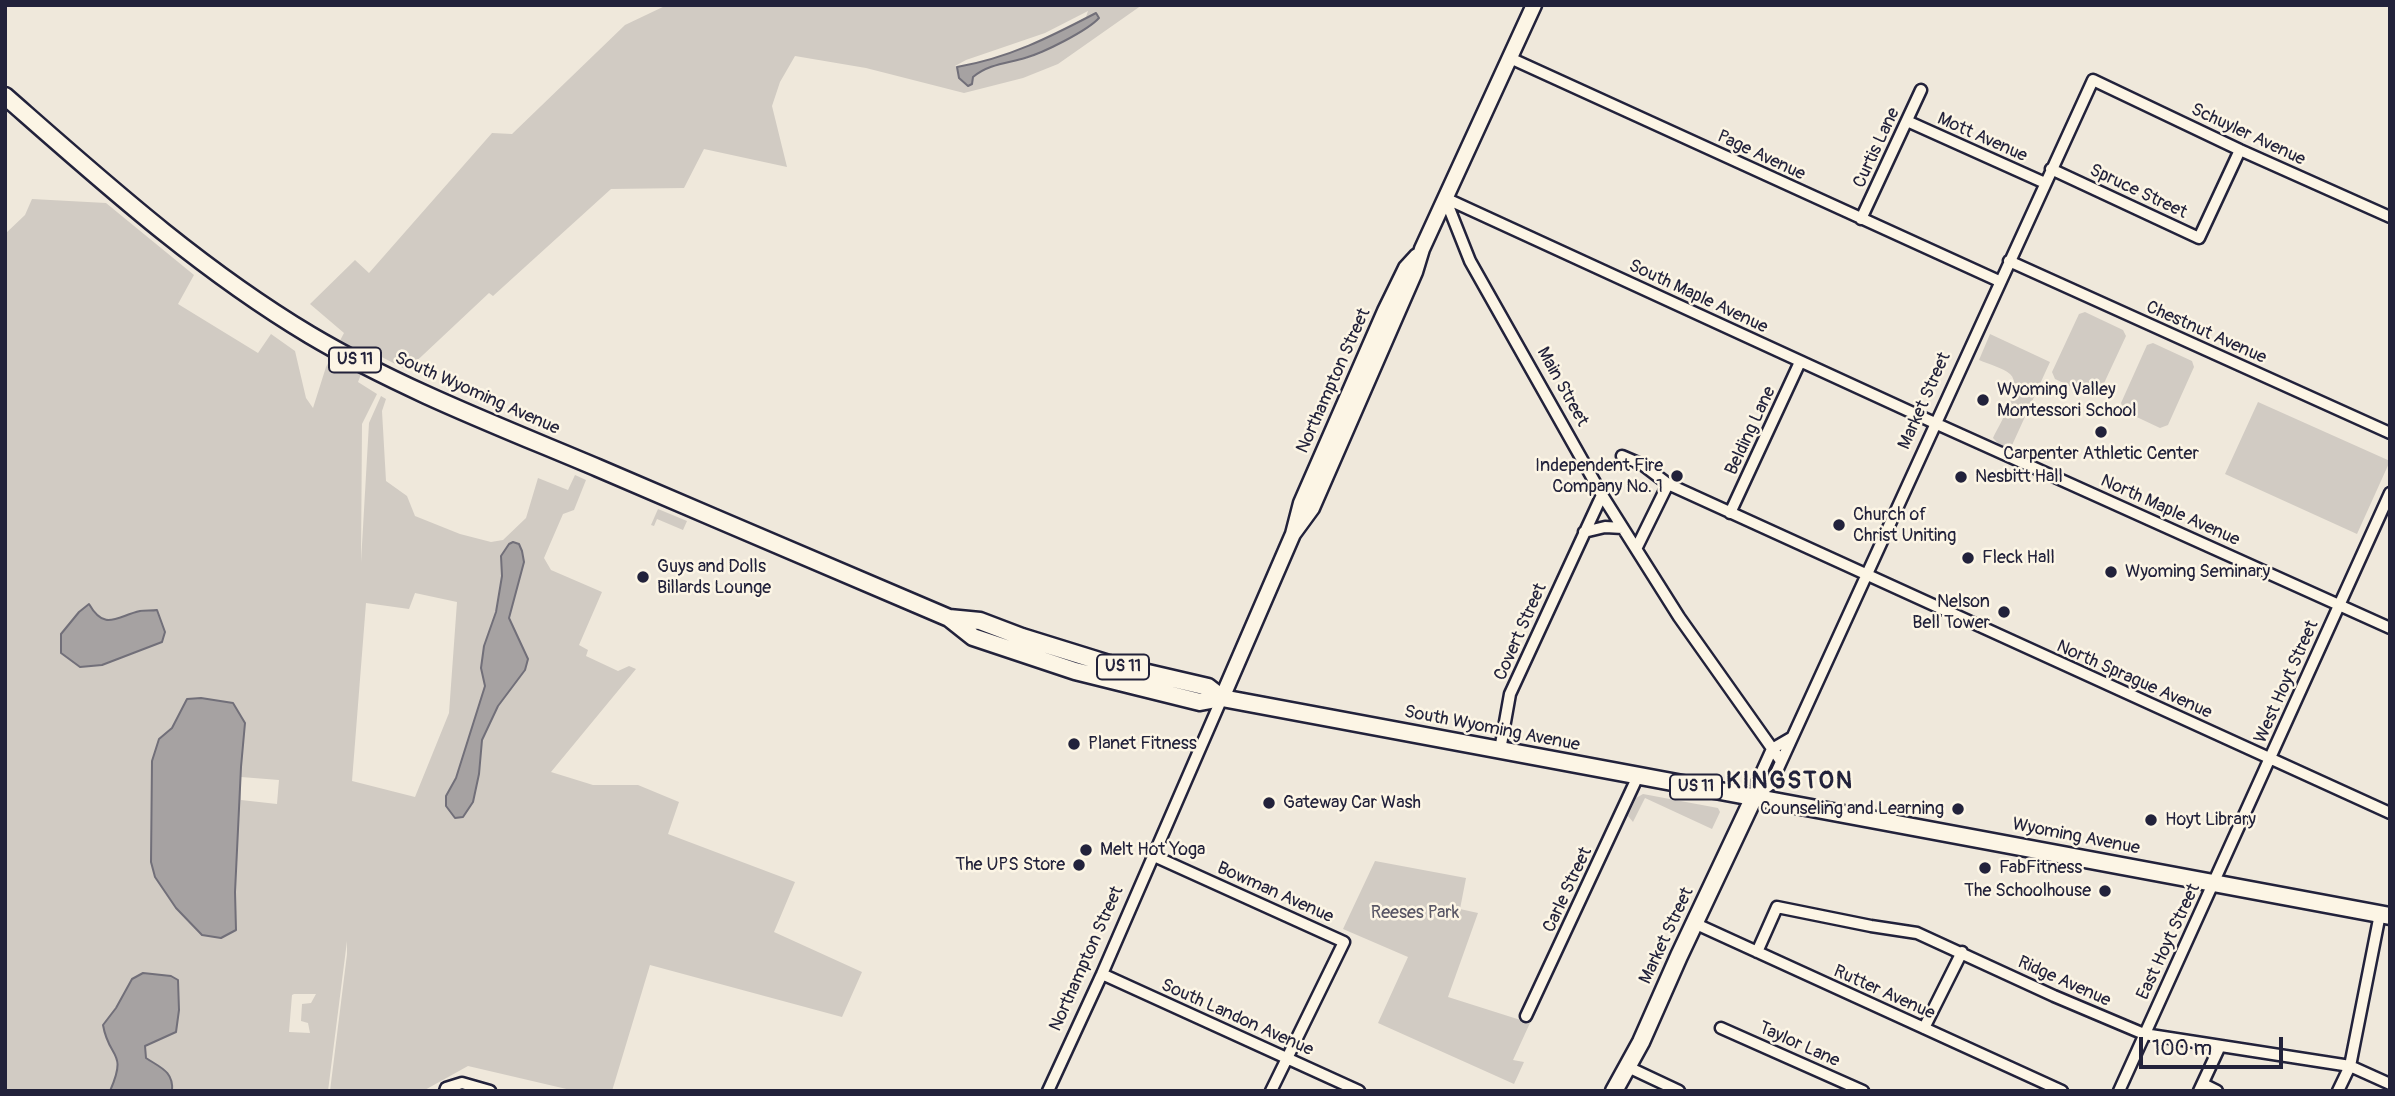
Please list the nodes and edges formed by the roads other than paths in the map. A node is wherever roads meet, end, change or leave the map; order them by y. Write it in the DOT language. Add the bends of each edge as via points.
graph roads {
  1 [pos="1534,5"];
  2 [pos="1510,58"];
  3 [pos="2093,80"];
  4 [pos="1921,90"];
  5 [pos="5,96"];
  6 [pos="1907,121"];
  7 [pos="2240,150"];
  8 [pos="2051,169"];
  9 [pos="2045,183"];
  10 [pos="1445,198"];
  11 [pos="2390,217"];
  12 [pos="1861,219"];
  13 [pos="2009,261"];
  14 [pos="2000,281"];
  15 [pos="1800,362"];
  16 [pos="1937,425"];
  17 [pos="2390,433"];
  18 [pos="1622,456"];
  19 [pos="1668,484"];
  20 [pos="2390,493"];
  21 [pos="1602,495"];
  22 [pos="1730,513"];
  23 [pos="1623,528"];
  24 [pos="1584,532"];
  25 [pos="1636,549"];
  26 [pos="1865,576"];
  27 [pos="2339,604"];
  28 [pos="2390,628"];
  29 [pos="1222,698"];
  30 [pos="1791,738"];
  31 [pos="1772,749"];
  32 [pos="1500,750"];
  33 [pos="2271,758"];
  34 [pos="1781,761"];
  35 [pos="1638,776"];
  36 [pos="1754,797"];
  37 [pos="2390,813"];
  38 [pos="1154,856"];
  39 [pos="2213,883"];
  40 [pos="2385,915"];
  41 [pos="1694,923"];
  42 [pos="1757,952"];
  43 [pos="1962,952"];
  44 [pos="1102,974"];
  45 [pos="1526,1016"];
  46 [pos="1721,1028"];
  47 [pos="1924,1028"];
  48 [pos="2144,1034"];
  49 [pos="2220,1045"];
  50 [pos="1287,1058"];
  51 [pos="2350,1066"];
  52 [pos="1628,1067"];
  53 [pos="2390,1084"];
  54 [pos="2201,1087"];
  55 [pos="444,1091"];
  56 [pos="490,1091"];
  57 [pos="1048,1091"];
  58 [pos="1271,1091"];
  59 [pos="1359,1091"];
  60 [pos="1614,1091"];
  61 [pos="1679,1091"];
  62 [pos="1863,1091"];
  63 [pos="2062,1091"];
  64 [pos="2119,1091"];
  65 [pos="2217,1091"];
  66 [pos="2338,1091"];
  1 -- 2 [label="street"];
  2 -- 10 [label="street"];
  2 -- 12 [label="street, Page Avenue"];
  3 -- 7 [label="street, Schuyler Avenue"];
  3 -- 8 [label="street, Market Street"];
  4 -- 6 [label="street, Curtis Lane"];
  5 -- 29 [label="main road, South Wyoming Avenue / US 11" via="166,235 238,288 380,373 949,618 980,621 1109,664 1208,687"];
  6 -- 9 [label="street, Mott Avenue"];
  6 -- 12 [label="street, Curtis Lane"];
  7 -- 8 [label="street, Spruce Street" via="2199,238"];
  7 -- 11 [label="street, Schuyler Avenue"];
  8 -- 9 [label="street, Market Street"];
  9 -- 13 [label="street, Market Street"];
  10 -- 15 [label="street, South Maple Avenue"];
  10 -- 21 [label="street, Main Street" via="1470,261"];
  10 -- 29 [label="street, Northampton Street" via="1312,508 1293,534"];
  12 -- 14 [label="street, Page Avenue"];
  13 -- 14 [label="street, Market Street"];
  13 -- 17 [label="street, Chestnut Avenue"];
  14 -- 16 [label="street, Market Street"];
  15 -- 16 [label="street, South Maple Avenue"];
  15 -- 22 [label="street, Belding Lane"];
  16 -- 26 [label="street, Market Street"];
  16 -- 27 [label="street, North Maple Avenue"];
  18 -- 19 [label="street"];
  19 -- 22 [label="street, North Sprague Avenue"];
  19 -- 25 [label="street"];
  20 -- 27 [label="street, West Hoyt Street"];
  21 -- 23 [label="street, Main Street"];
  21 -- 24 [label="street, Covert Street"];
  22 -- 26 [label="street, North Sprague Avenue"];
  23 -- 24 [label="street"];
  23 -- 25 [label="street, Main Street"];
  24 -- 32 [label="street, Covert Street" via="1510,694"];
  25 -- 31 [label="street, Main Street"];
  26 -- 30 [label="street, Market Street"];
  26 -- 33 [label="street, North Sprague Avenue"];
  27 -- 28 [label="street, North Maple Avenue"];
  27 -- 33 [label="street, West Hoyt Street"];
  29 -- 32 [label="main road, South Wyoming Avenue / US 11"];
  29 -- 38 [label="street, Northampton Street"];
  30 -- 31 [label="street"];
  30 -- 34 [label="street, Market Street"];
  31 -- 34 [label="street, Main Street"];
  31 -- 36 [label="street, Market Street"];
  32 -- 35 [label="main road, South Wyoming Avenue / US 11"];
  33 -- 37 [label="street, North Sprague Avenue"];
  33 -- 39 [label="street, West Hoyt Street"];
  34 -- 36 [label="street, Market Street" via="1771,783"];
  35 -- 36 [label="main road, South Wyoming Avenue / US 11"];
  35 -- 45 [label="street, Carle Street"];
  36 -- 39 [label="main road, Wyoming Avenue / US 11"];
  36 -- 41 [label="main road, Market Street"];
  38 -- 44 [label="street, Northampton Street"];
  38 -- 50 [label="street, Bowman Avenue" via="1344,942"];
  39 -- 40 [label="main road, Wyoming Avenue / US 11"];
  39 -- 48 [label="street, East Hoyt Street"];
  40 -- 51 [label="street"];
  41 -- 42 [label="street, Rutter Avenue"];
  41 -- 52 [label="main road, Market Street"];
  42 -- 43 [label="street, Ridge Avenue" via="1777,907 1917,933"];
  42 -- 47 [label="street, Rutter Avenue"];
  43 -- 47 [label="street"];
  43 -- 48 [label="street, Ridge Avenue"];
  44 -- 50 [label="street, South Landon Avenue"];
  44 -- 57 [label="street, Northampton Street"];
  46 -- 62 [label="street, Taylor Lane"];
  47 -- 63 [label="street, Rutter Avenue"];
  48 -- 49 [label="street, Ridge Avenue"];
  48 -- 64 [label="street, East Hoyt Street"];
  49 -- 51 [label="street, Ridge Avenue"];
  49 -- 54 [label="street"];
  50 -- 58 [label="street"];
  50 -- 59 [label="street, South Landon Avenue"];
  51 -- 53 [label="street, Ridge Avenue"];
  51 -- 66 [label="street"];
  52 -- 60 [label="main road, Market Street"];
  52 -- 61 [label="street"];
  54 -- 65 [label="street"];
  55 -- 56 [label="street" via="462,1083"];
}
